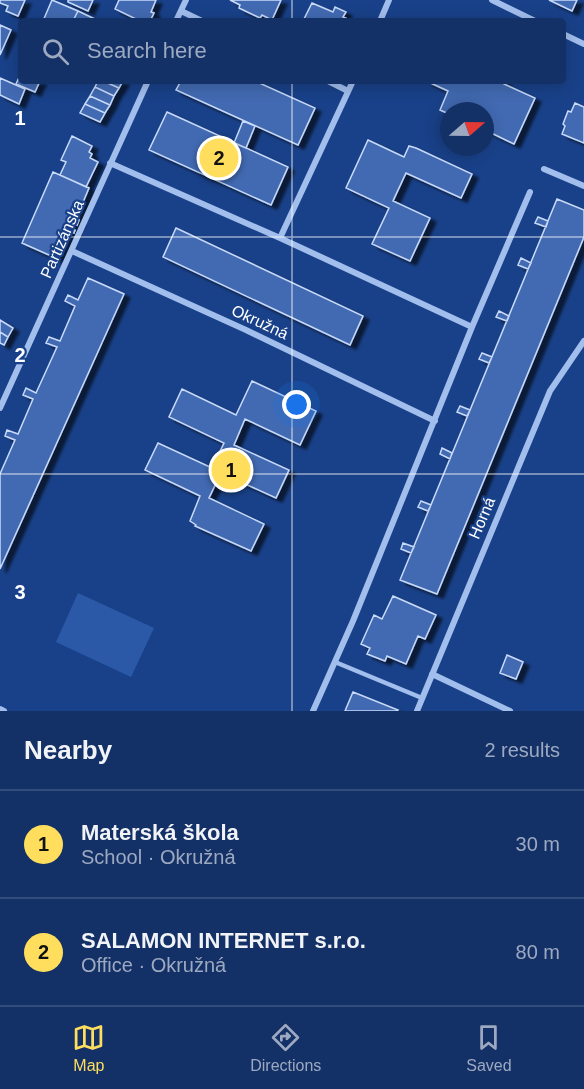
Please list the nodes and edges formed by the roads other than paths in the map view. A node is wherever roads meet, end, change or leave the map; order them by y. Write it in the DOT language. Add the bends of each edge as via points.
graph roads {
  1 [pos="186,0"];
  2 [pos="389,0"];
  3 [pos="492,0"];
  4 [pos="181,11"];
  5 [pos="178,18"];
  6 [pos="196,18"];
  7 [pos="381,18"];
  8 [pos="529,18"];
  9 [pos="566,36"];
  10 [pos="584,45"];
  11 [pos="147,84"];
  12 [pos="334,84"];
  13 [pos="351,84"];
  14 [pos="348,91"];
  15 [pos="110,163"];
  16 [pos="544,169"];
  17 [pos="584,186"];
  18 [pos="530,192"];
  19 [pos="279,238"];
  20 [pos="72,251"];
  21 [pos="472,327"];
  22 [pos="584,341"];
  23 [pos="0,408"];
  24 [pos="435,421"];
  25 [pos="336,662"];
  26 [pos="432,674"];
  27 [pos="422,698"];
  28 [pos="313,711"];
  29 [pos="417,711"];
  30 [pos="510,711"];
  1 -- 4 [label="street"];
  2 -- 7 [label="street"];
  3 -- 8 [label="street"];
  4 -- 5 [label="street"];
  4 -- 6 [label="street"];
  9 -- 10 [label="street"];
  11 -- 15 [label="street, Partizánska"];
  12 -- 14 [label="street"];
  13 -- 14 [label="street"];
  14 -- 19 [label="street"];
  15 -- 19 [label="street"];
  15 -- 20 [label="street, Partizánska"];
  16 -- 17 [label="street"];
  18 -- 21 [label="street"];
  19 -- 21 [label="street"];
  20 -- 23 [label="street, Partizánska"];
  20 -- 24 [label="street, Okružná"];
  21 -- 24 [label="street"];
  22 -- 26 [label="street, Horná" via="550,391"];
  24 -- 25 [label="street"];
  25 -- 27 [label="lane"];
  25 -- 28 [label="street"];
  26 -- 27 [label="street, Horná"];
  26 -- 30 [label="street"];
  27 -- 29 [label="street, Horná"];
}
